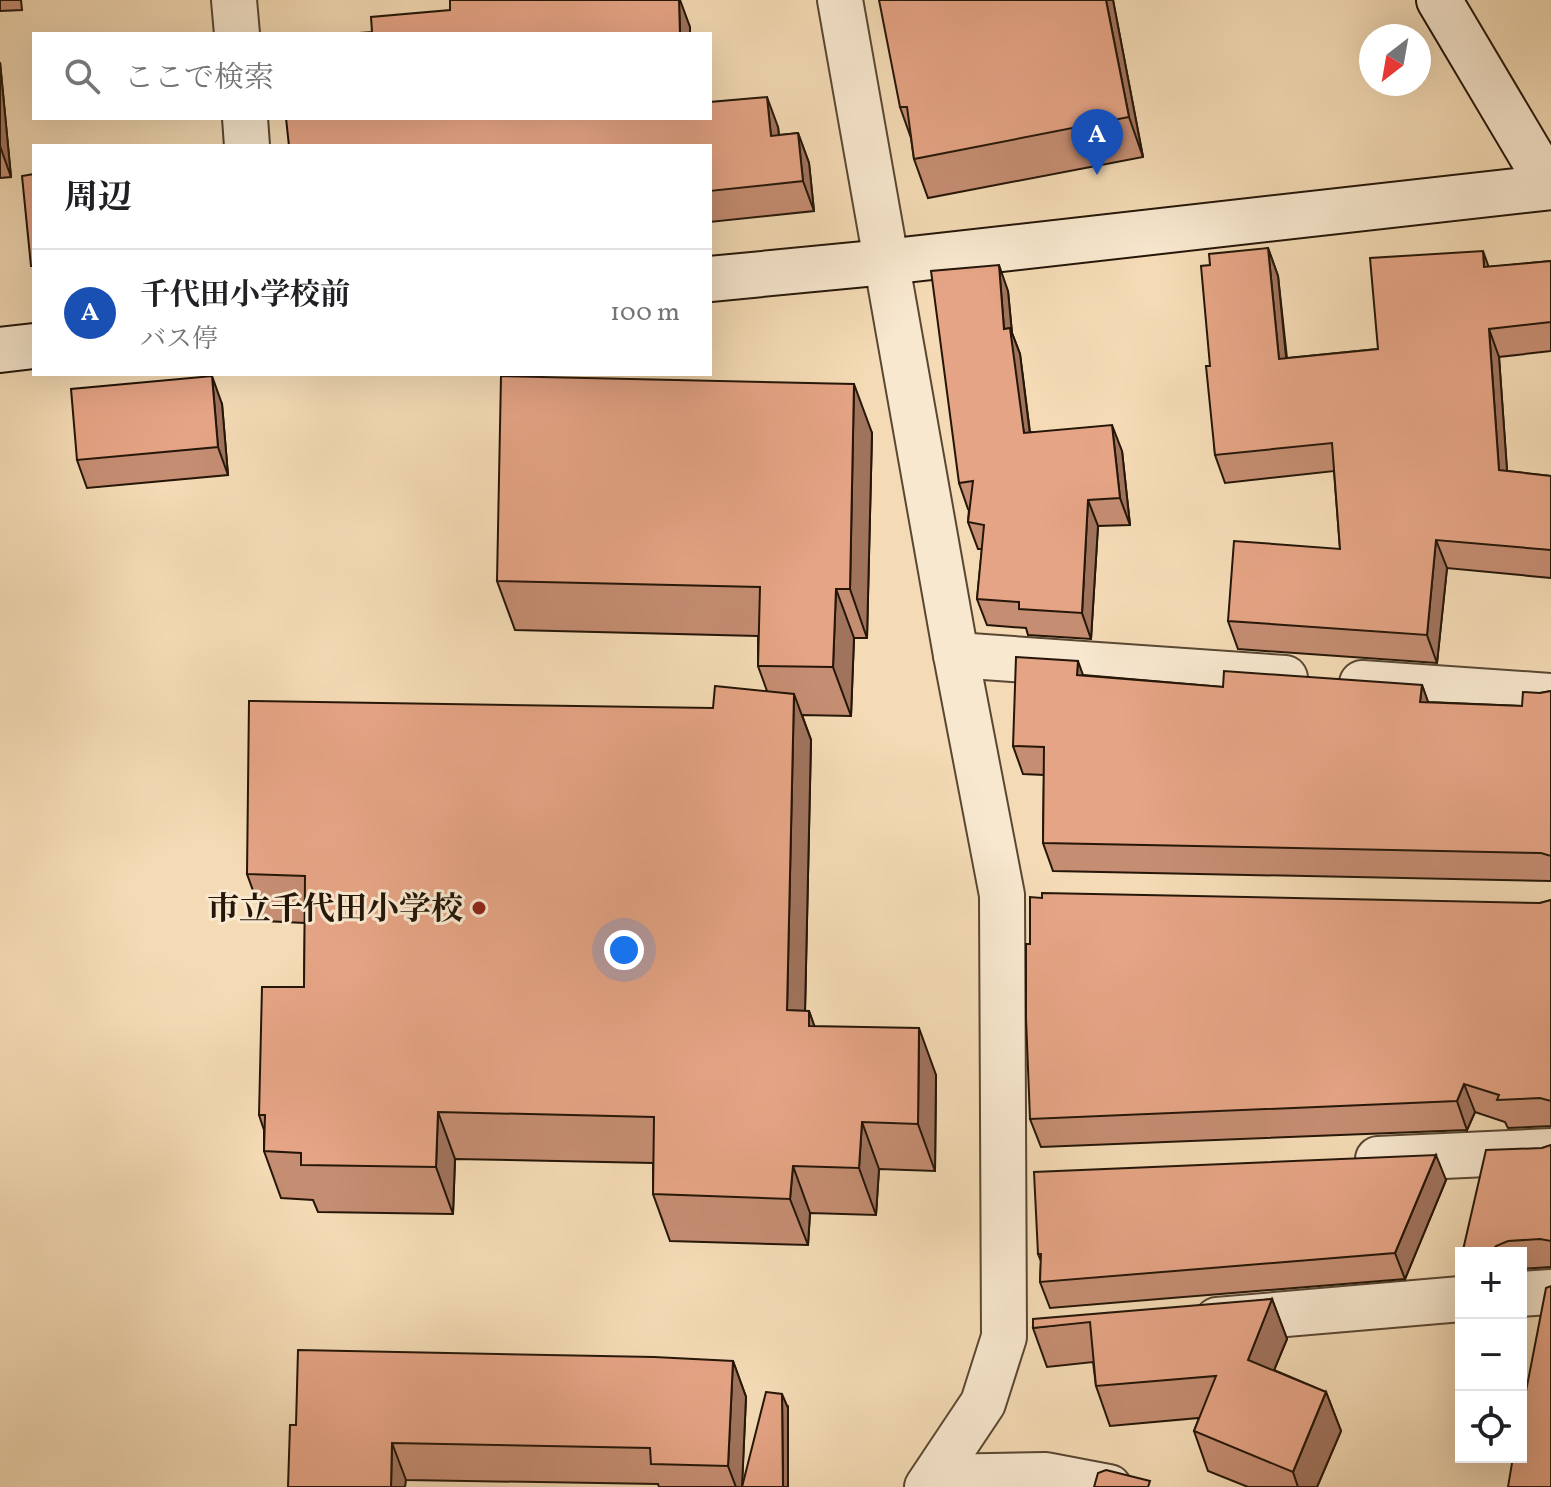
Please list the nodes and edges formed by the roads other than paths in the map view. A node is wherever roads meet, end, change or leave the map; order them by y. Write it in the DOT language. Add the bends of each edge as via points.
graph roads {
  1 [pos="234,0"];
  2 [pos="840,0"];
  3 [pos="1439,0"];
  4 [pos="237,32"];
  5 [pos="245,120"];
  6 [pos="247,144"];
  7 [pos="1551,187"];
  8 [pos="886,262"];
  9 [pos="712,279"];
  10 [pos="32,346"];
  11 [pos="0,350"];
  12 [pos="956,655"];
  13 [pos="1551,696"];
  14 [pos="1551,1151"];
  15 [pos="1332,1161"];
  16 [pos="1551,1292"];
  17 [pos="1527,1294"];
  18 [pos="1455,1300"];
  19 [pos="1177,1323"];
  20 [pos="932,1482"];
  21 [pos="1109,1487"];
  1 -- 4 [label="street"];
  2 -- 8 [label="street"];
  3 -- 7 [label="street"];
  5 -- 6 [label="street"];
  7 -- 8 [label="street"];
  8 -- 9 [label="street"];
  8 -- 12 [label="street"];
  10 -- 11 [label="street"];
  12 -- 13 [label="street"];
  12 -- 20 [label="street" via="1018,896 1020,1336"];
  14 -- 15 [label="street"];
  16 -- 17 [label="street"];
  18 -- 19 [label="street"];
  20 -- 21 [label="street" via="1046,1475"];
}
